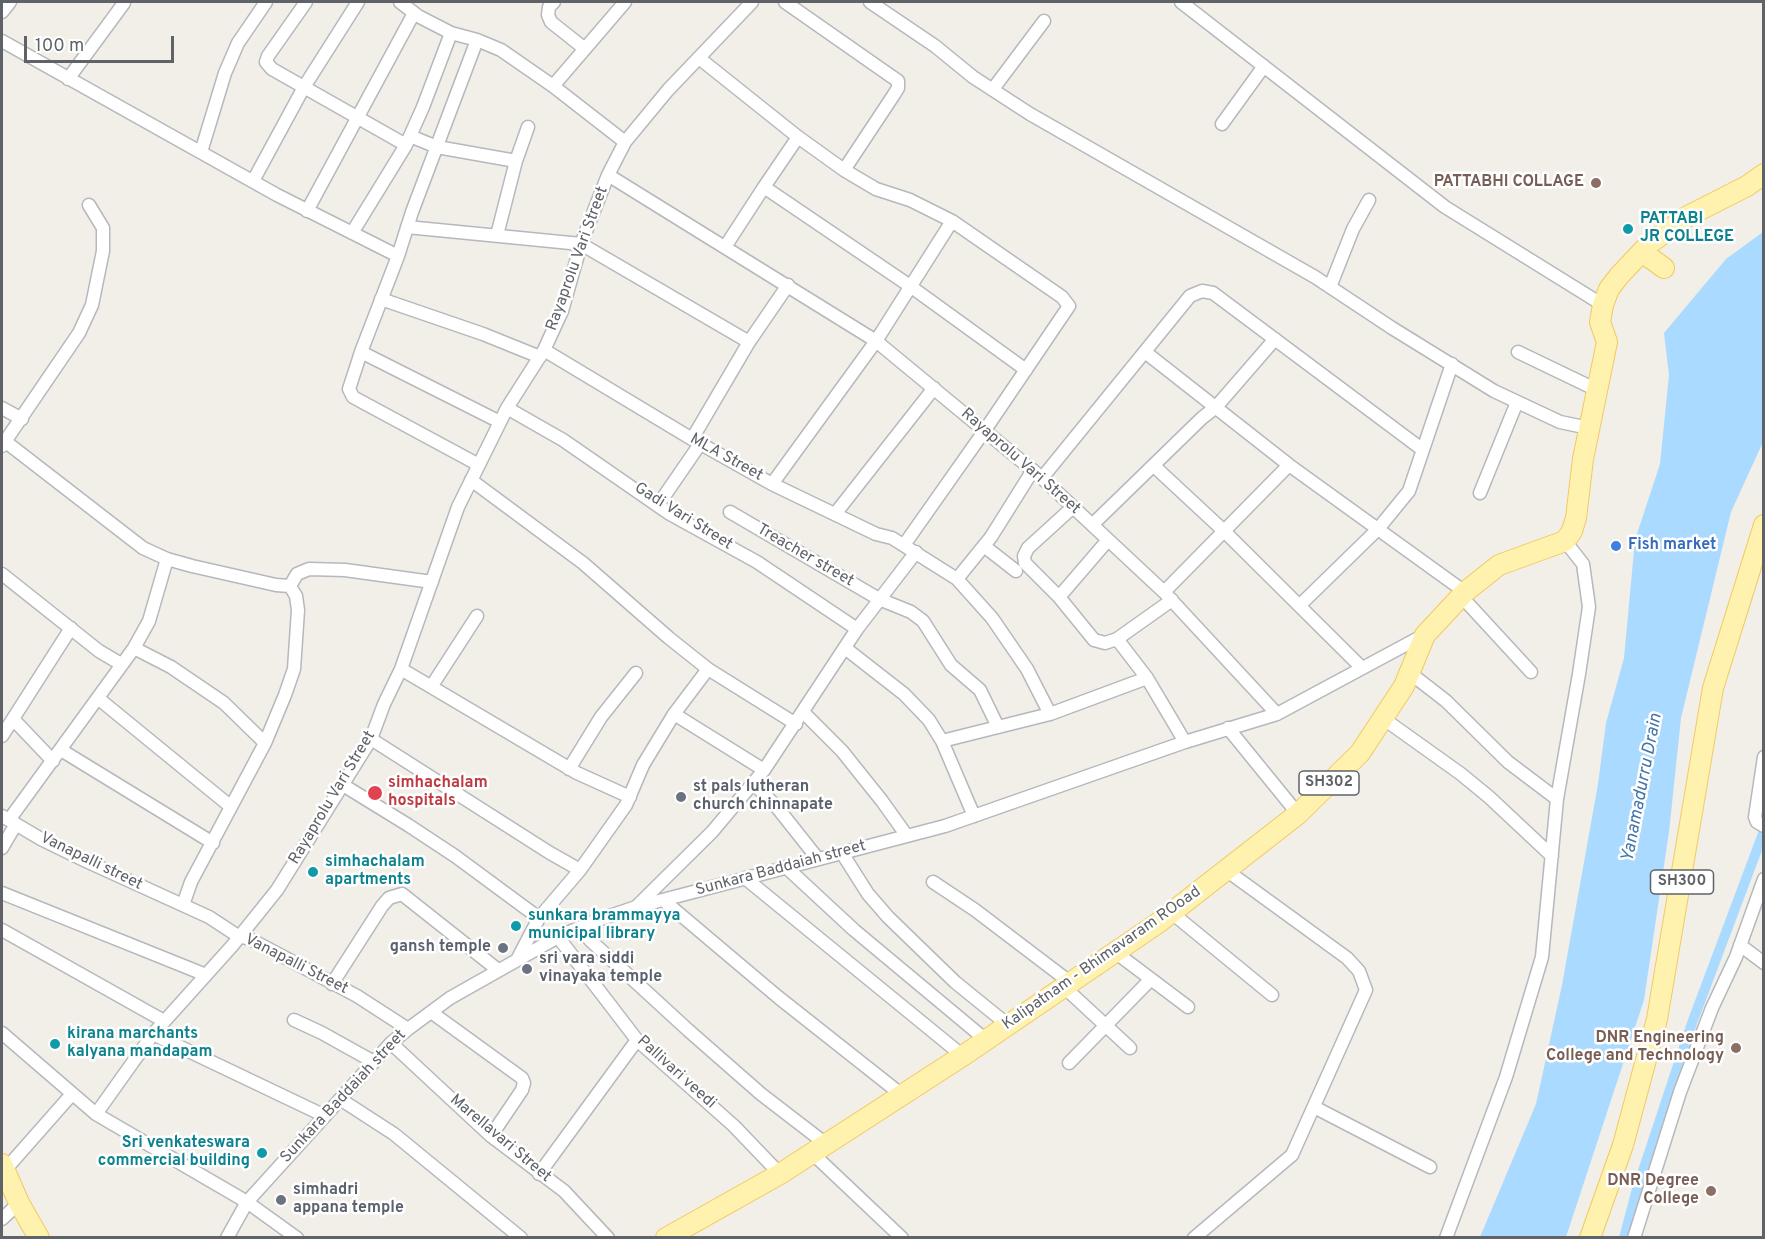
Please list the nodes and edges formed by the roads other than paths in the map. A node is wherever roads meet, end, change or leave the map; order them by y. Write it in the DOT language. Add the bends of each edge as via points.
graph roads {
  1 [pos="10,2"];
  2 [pos="266,2"];
  3 [pos="306,2"];
  4 [pos="358,2"];
  5 [pos="400,2"];
  6 [pos="554,2"];
  7 [pos="625,2"];
  8 [pos="752,2"];
  9 [pos="785,2"];
  10 [pos="870,2"];
  11 [pos="1181,2"];
  12 [pos="124,3"];
  13 [pos="2,12"];
  14 [pos="414,13"];
  15 [pos="1044,21"];
  16 [pos="451,33"];
  17 [pos="477,40"];
  18 [pos="2,41"];
  19 [pos="585,49"];
  20 [pos="699,58"];
  21 [pos="1264,66"];
  22 [pos="68,79"];
  23 [pos="553,86"];
  24 [pos="304,87"];
  25 [pos="993,89"];
  26 [pos="357,117"];
  27 [pos="1222,124"];
  28 [pos="528,127"];
  29 [pos="798,137"];
  30 [pos="408,140"];
  31 [pos="625,142"];
  32 [pos="436,147"];
  33 [pos="201,152"];
  34 [pos="516,160"];
  35 [pos="844,170"];
  36 [pos="1764,174"];
  37 [pos="608,175"];
  38 [pos="253,181"];
  39 [pos="765,187"];
  40 [pos="1369,200"];
  41 [pos="89,205"];
  42 [pos="307,211"];
  43 [pos="951,221"];
  44 [pos="407,226"];
  45 [pos="352,232"];
  46 [pos="497,235"];
  47 [pos="581,243"];
  48 [pos="725,247"];
  49 [pos="1642,252"];
  50 [pos="398,256"];
  51 [pos="1664,268"];
  52 [pos="788,285"];
  53 [pos="910,286"];
  54 [pos="1330,287"];
  55 [pos="381,298"];
  56 [pos="1603,305"];
  57 [pos="1275,339"];
  58 [pos="876,341"];
  59 [pos="749,342"];
  60 [pos="361,352"];
  61 [pos="1145,352"];
  62 [pos="1518,352"];
  63 [pos="542,353"];
  64 [pos="1452,364"];
  65 [pos="1026,370"];
  66 [pos="934,388"];
  67 [pos="1597,390"];
  68 [pos="1517,402"];
  69 [pos="1216,407"];
  70 [pos="2,408"];
  71 [pos="507,408"];
  72 [pos="22,419"];
  73 [pos="500,422"];
  74 [pos="1589,428"];
  75 [pos="986,430"];
  76 [pos="696,442"];
  77 [pos="3,445"];
  78 [pos="1423,450"];
  79 [pos="479,465"];
  80 [pos="1289,465"];
  81 [pos="1154,466"];
  82 [pos="1037,474"];
  83 [pos="471,480"];
  84 [pos="772,484"];
  85 [pos="1480,493"];
  86 [pos="658,505"];
  87 [pos="1072,507"];
  88 [pos="730,512"];
  89 [pos="835,514"];
  90 [pos="1092,525"];
  91 [pos="1764,525"];
  92 [pos="1378,529"];
  93 [pos="1225,532"];
  94 [pos="1108,540"];
  95 [pos="1565,541"];
  96 [pos="904,545"];
  97 [pos="984,546"];
  98 [pos="916,552"];
  99 [pos="167,559"];
  100 [pos="1016,571"];
  101 [pos="2,574"];
  102 [pos="957,579"];
  103 [pos="432,582"];
  104 [pos="290,586"];
  105 [pos="1463,594"];
  106 [pos="1168,596"];
  107 [pos="1059,597"];
  108 [pos="879,599"];
  109 [pos="1300,605"];
  110 [pos="477,616"];
  111 [pos="71,628"];
  112 [pos="857,629"];
  113 [pos="1425,635"];
  114 [pos="1117,639"];
  115 [pos="134,648"];
  116 [pos="845,648"];
  117 [pos="121,664"];
  118 [pos="1362,668"];
  119 [pos="401,669"];
  120 [pos="708,669"];
  121 [pos="1531,672"];
  122 [pos="636,673"];
  123 [pos="1410,673"];
  124 [pos="1147,678"];
  125 [pos="431,687"];
  126 [pos="99,699"];
  127 [pos="803,712"];
  128 [pos="674,714"];
  129 [pos="1050,714"];
  130 [pos="1277,714"];
  131 [pos="13,719"];
  132 [pos="1384,719"];
  133 [pos="796,724"];
  134 [pos="998,727"];
  135 [pos="1228,728"];
  136 [pos="2,736"];
  137 [pos="371,739"];
  138 [pos="942,741"];
  139 [pos="1185,742"];
  140 [pos="265,743"];
  141 [pos="62,750"];
  142 [pos="1764,757"];
  143 [pos="53,761"];
  144 [pos="569,769"];
  145 [pos="764,770"];
  146 [pos="753,783"];
  147 [pos="343,785"];
  148 [pos="630,796"];
  149 [pos="1557,799"];
  150 [pos="230,806"];
  151 [pos="1298,814"];
  152 [pos="974,816"];
  153 [pos="9,820"];
  154 [pos="1762,826"];
  155 [pos="907,836"];
  156 [pos="213,843"];
  157 [pos="2,848"];
  158 [pos="842,853"];
  159 [pos="1552,856"];
  160 [pos="818,859"];
  161 [pos="786,867"];
  162 [pos="580,870"];
  163 [pos="1226,870"];
  164 [pos="745,878"];
  165 [pos="1764,879"];
  166 [pos="933,882"];
  167 [pos="2,893"];
  168 [pos="663,900"];
  169 [pos="183,905"];
  170 [pos="636,907"];
  171 [pos="1172,913"];
  172 [pos="539,918"];
  173 [pos="580,928"];
  174 [pos="2,930"];
  175 [pos="238,936"];
  176 [pos="558,937"];
  177 [pos="1740,945"];
  178 [pos="1115,952"];
  179 [pos="517,960"];
  180 [pos="1764,963"];
  181 [pos="498,970"];
  182 [pos="206,975"];
  183 [pos="1150,978"];
  184 [pos="332,984"];
  185 [pos="1067,985"];
  186 [pos="1272,995"];
  187 [pos="1188,1007"];
  188 [pos="431,1012"];
  189 [pos="294,1020"];
  190 [pos="164,1021"];
  191 [pos="1008,1025"];
  192 [pos="1106,1025"];
  193 [pos="408,1029"];
  194 [pos="2,1033"];
  195 [pos="153,1034"];
  196 [pos="638,1040"];
  197 [pos="986,1040"];
  198 [pos="391,1043"];
  199 [pos="1130,1048"];
  200 [pos="963,1056"];
  201 [pos="374,1062"];
  202 [pos="1069,1063"];
  203 [pos="72,1094"];
  204 [pos="902,1095"];
  205 [pos="340,1099"];
  206 [pos="1314,1107"];
  207 [pos="96,1114"];
  208 [pos="325,1116"];
  209 [pos="491,1136"];
  210 [pos="819,1149"];
  211 [pos="4,1167"];
  212 [pos="1430,1167"];
  213 [pos="539,1174"];
  214 [pos="780,1174"];
  215 [pos="247,1202"];
  216 [pos="19,1203"];
  217 [pos="2,1219"];
  218 [pos="39,1238"];
  219 [pos="227,1238"];
  220 [pos="297,1238"];
  221 [pos="521,1238"];
  222 [pos="608,1238"];
  223 [pos="666,1238"];
  224 [pos="902,1238"];
  225 [pos="1194,1238"];
  226 [pos="1446,1238"];
  227 [pos="1590,1238"];
  228 [pos="1634,1238"];
  1 -- 13 [label="street"];
  2 -- 33 [label="street" via="233,53"];
  3 -- 24 [label="street" via="266,62"];
  4 -- 24 [label="street"];
  5 -- 14 [label="street"];
  6 -- 19 [label="street" via="549,7 551,22"];
  7 -- 19 [label="street"];
  8 -- 20 [label="street"];
  9 -- 35 [label="street" via="898,81 898,88"];
  10 -- 25 [label="street"];
  11 -- 21 [label="street"];
  12 -- 22 [label="street"];
  14 -- 16 [label="street"];
  14 -- 26 [label="street"];
  15 -- 25 [label="street"];
  16 -- 17 [label="street"];
  16 -- 30 [label="street"];
  17 -- 23 [label="street" via="501,51"];
  17 -- 32 [label="street"];
  18 -- 22 [label="street"];
  19 -- 23 [label="street"];
  20 -- 29 [label="street"];
  20 -- 31 [label="street"];
  21 -- 27 [label="street"];
  21 -- 56 [label="street" via="1445,207"];
  22 -- 33 [label="street"];
  23 -- 31 [label="street"];
  24 -- 26 [label="street"];
  24 -- 38 [label="street"];
  25 -- 54 [label="street"];
  26 -- 30 [label="street"];
  26 -- 42 [label="street"];
  28 -- 34 [label="street"];
  29 -- 35 [label="street"];
  29 -- 39 [label="street"];
  30 -- 32 [label="street"];
  30 -- 45 [label="street"];
  31 -- 37 [label="street"];
  32 -- 34 [label="street"];
  32 -- 44 [label="street"];
  33 -- 38 [label="street"];
  34 -- 46 [label="street"];
  35 -- 43 [label="street" via="876,189 910,200"];
  36 -- 49 [label="main road" via="1688,216"];
  37 -- 47 [label="street, Rayaprolu Vari Street"];
  37 -- 48 [label="street, Rayaprolu Vari Street"];
  38 -- 42 [label="street"];
  39 -- 48 [label="street"];
  39 -- 53 [label="street"];
  40 -- 54 [label="street"];
  41 -- 72 [label="street" via="103,228 103,251 92,305 79,333"];
  42 -- 45 [label="street"];
  43 -- 53 [label="street"];
  43 -- 65 [label="street" via="1067,302 1069,306"];
  44 -- 46 [label="street"];
  44 -- 50 [label="street"];
  45 -- 50 [label="street"];
  46 -- 47 [label="street"];
  47 -- 59 [label="street"];
  47 -- 63 [label="street, Rayaprolu Vari Street" via="562,311"];
  48 -- 52 [label="street, Rayaprolu Vari Street"];
  49 -- 51 [label="main road"];
  49 -- 56 [label="main road" via="1609,289"];
  50 -- 55 [label="street"];
  52 -- 58 [label="street, Rayaprolu Vari Street"];
  52 -- 59 [label="street"];
  53 -- 58 [label="street"];
  53 -- 65 [label="street"];
  54 -- 64 [label="street"];
  55 -- 60 [label="street"];
  55 -- 63 [label="street, MLA Street"];
  56 -- 67 [label="main road" via="1600,322 1607,342"];
  57 -- 61 [label="street" via="1213,293 1202,291 1190,296"];
  57 -- 69 [label="street"];
  57 -- 78 [label="street"];
  58 -- 66 [label="street, Rayaprolu Vari Street"];
  58 -- 84 [label="street"];
  59 -- 76 [label="street"];
  60 -- 73 [label="street"];
  60 -- 79 [label="street" via="349,390 353,397"];
  61 -- 69 [label="street"];
  61 -- 82 [label="street"];
  62 -- 67 [label="street"];
  63 -- 71 [label="street, Rayaprolu Vari Street"];
  63 -- 76 [label="street, MLA Street"];
  64 -- 68 [label="street"];
  64 -- 78 [label="street"];
  65 -- 75 [label="street"];
  66 -- 75 [label="street, Rayaprolu Vari Street"];
  66 -- 89 [label="street"];
  67 -- 74 [label="main road"];
  68 -- 74 [label="street" via="1560,422"];
  68 -- 85 [label="street"];
  69 -- 80 [label="street"];
  69 -- 81 [label="street"];
  70 -- 72 [label="street"];
  71 -- 73 [label="street, Rayaprolu Vari Street"];
  71 -- 86 [label="street, Gadi Vari Street" via="563,440"];
  72 -- 77 [label="street"];
  73 -- 79 [label="street, Rayaprolu Vari Street"];
  74 -- 95 [label="main road" via="1576,518"];
  75 -- 82 [label="street, Rayaprolu Vari Street"];
  75 -- 96 [label="street"];
  76 -- 84 [label="street, MLA Street"];
  76 -- 86 [label="street"];
  77 -- 99 [label="street" via="143,548"];
  78 -- 92 [label="street" via="1409,491"];
  79 -- 83 [label="street, Rayaprolu Vari Street"];
  80 -- 92 [label="street"];
  80 -- 93 [label="street"];
  81 -- 90 [label="street"];
  81 -- 93 [label="street"];
  82 -- 87 [label="street, Rayaprolu Vari Street"];
  82 -- 97 [label="street"];
  83 -- 103 [label="street, Rayaprolu Vari Street"];
  83 -- 120 [label="street" via="583,563"];
  84 -- 89 [label="street, MLA Street"];
  86 -- 112 [label="street, Gadi Vari Street" via="756,562"];
  87 -- 90 [label="street, Rayaprolu Vari Street"];
  87 -- 107 [label="street" via="1024,556 1025,563"];
  88 -- 108 [label="street, Treacher street"];
  89 -- 96 [label="street, MLA Street"];
  90 -- 94 [label="street, Rayaprolu Vari Street"];
  91 -- 227 [label="main road, SH300" via="1713,688 1658,1019 1623,1145"];
  92 -- 105 [label="street"];
  92 -- 109 [label="street"];
  93 -- 106 [label="street"];
  93 -- 109 [label="street"];
  94 -- 106 [label="street, Rayaprolu Vari Street"];
  94 -- 107 [label="street"];
  95 -- 105 [label="main road, Kalipatnam - Bhimavaram ROoad / SH302" via="1499,565"];
  95 -- 149 [label="street" via="1583,564 1589,606"];
  96 -- 98 [label="street, MLA Street"];
  97 -- 100 [label="street"];
  97 -- 102 [label="street"];
  98 -- 102 [label="street, MLA Street"];
  98 -- 108 [label="street"];
  99 -- 104 [label="street"];
  99 -- 115 [label="street" via="149,621"];
  101 -- 111 [label="street"];
  102 -- 129 [label="street, MLA Street" via="992,618 1027,669"];
  103 -- 104 [label="street" via="309,569 297,574"];
  103 -- 119 [label="street, Rayaprolu Vari Street"];
  104 -- 140 [label="street" via="298,610 294,669"];
  105 -- 113 [label="main road, Kalipatnam - Bhimavaram ROoad / SH302"];
  105 -- 121 [label="street"];
  106 -- 114 [label="street"];
  106 -- 130 [label="street, Rayaprolu Vari Street"];
  107 -- 114 [label="street" via="1094,640 1105,643"];
  108 -- 112 [label="street"];
  108 -- 134 [label="street, Treacher street" via="923,621 951,665 980,690"];
  109 -- 118 [label="street"];
  110 -- 125 [label="street"];
  111 -- 117 [label="street"];
  111 -- 131 [label="street"];
  112 -- 116 [label="street"];
  113 -- 118 [label="street, Sunkara Baddaiah street"];
  113 -- 123 [label="main road, Kalipatnam - Bhimavaram ROoad / SH302"];
  114 -- 124 [label="street"];
  115 -- 117 [label="street"];
  115 -- 140 [label="street" via="171,667 224,703"];
  116 -- 127 [label="street"];
  116 -- 138 [label="street" via="904,694 929,720"];
  117 -- 126 [label="street"];
  118 -- 130 [label="street, Sunkara Baddaiah street"];
  119 -- 125 [label="street"];
  119 -- 137 [label="street, Rayaprolu Vari Street"];
  120 -- 128 [label="street"];
  120 -- 133 [label="street"];
  122 -- 144 [label="street"];
  123 -- 132 [label="main road, Kalipatnam - Bhimavaram ROoad / SH302"];
  123 -- 149 [label="street" via="1446,700 1508,762"];
  124 -- 129 [label="street"];
  124 -- 139 [label="street"];
  125 -- 144 [label="street"];
  126 -- 141 [label="street"];
  126 -- 150 [label="street"];
  127 -- 133 [label="street"];
  127 -- 155 [label="street" via="842,751"];
  128 -- 145 [label="street"];
  128 -- 148 [label="street" via="643,765"];
  129 -- 134 [label="street"];
  130 -- 135 [label="street, Sunkara Baddaiah street"];
  131 -- 136 [label="street"];
  131 -- 143 [label="street"];
  132 -- 151 [label="main road, Kalipatnam - Bhimavaram ROoad / SH302" via="1360,753"];
  132 -- 159 [label="street" via="1490,797"];
  133 -- 145 [label="street"];
  134 -- 138 [label="street"];
  135 -- 139 [label="street, Sunkara Baddaiah street"];
  135 -- 151 [label="street"];
  137 -- 147 [label="street, Rayaprolu Vari Street"];
  137 -- 162 [label="street"];
  138 -- 152 [label="street"];
  139 -- 152 [label="street, Sunkara Baddaiah street"];
  140 -- 150 [label="street"];
  141 -- 143 [label="street"];
  141 -- 156 [label="street"];
  142 -- 154 [label="street" via="1755,817"];
  143 -- 153 [label="street"];
  144 -- 148 [label="street"];
  145 -- 146 [label="street"];
  146 -- 160 [label="street"];
  146 -- 170 [label="street" via="712,831"];
  147 -- 172 [label="street" via="446,850"];
  147 -- 175 [label="street, Rayaprolu Vari Street" via="277,890"];
  148 -- 162 [label="street"];
  149 -- 159 [label="street"];
  150 -- 156 [label="street"];
  151 -- 163 [label="main road, Kalipatnam - Bhimavaram ROoad / SH302"];
  152 -- 155 [label="street, Sunkara Baddaiah street"];
  153 -- 157 [label="street"];
  153 -- 169 [label="street, Vanapalli street"];
  155 -- 158 [label="street, Sunkara Baddaiah street"];
  156 -- 169 [label="street"];
  158 -- 160 [label="street, Sunkara Baddaiah street"];
  158 -- 191 [label="street" via="888,917 955,982"];
  159 -- 226 [label="street" via="1542,957 1506,1077"];
  160 -- 161 [label="street, Sunkara Baddaiah street"];
  161 -- 164 [label="street, Sunkara Baddaiah street"];
  161 -- 197 [label="street" via="854,930"];
  162 -- 172 [label="street"];
  163 -- 171 [label="main road, Kalipatnam - Bhimavaram ROoad / SH302"];
  163 -- 206 [label="street" via="1347,958 1359,971 1366,990"];
  164 -- 168 [label="street, Sunkara Baddaiah street"];
  164 -- 200 [label="street"];
  165 -- 177 [label="street"];
  166 -- 185 [label="street" via="975,910"];
  167 -- 182 [label="street"];
  168 -- 170 [label="street, Sunkara Baddaiah street"];
  168 -- 204 [label="street"];
  169 -- 175 [label="street, Vanapalli Street"];
  170 -- 173 [label="street, Sunkara Baddaiah street"];
  171 -- 178 [label="main road, Kalipatnam - Bhimavaram ROoad / SH302"];
  171 -- 186 [label="street"];
  172 -- 179 [label="street"];
  173 -- 176 [label="street, Sunkara Baddaiah street"];
  173 -- 210 [label="street"];
  174 -- 190 [label="street"];
  175 -- 182 [label="street, Rayaprolu Vari Street"];
  175 -- 184 [label="street, Vanapalli Street"];
  176 -- 179 [label="street, Sunkara Baddaiah street"];
  176 -- 196 [label="street, Pallivari veedi"];
  177 -- 180 [label="street"];
  177 -- 228 [label="street" via="1680,1092"];
  178 -- 183 [label="street"];
  178 -- 185 [label="main road, Kalipatnam - Bhimavaram ROoad / SH302"];
  179 -- 181 [label="street, Sunkara Baddaiah street"];
  181 -- 184 [label="street" via="402,894 389,898 382,906"];
  181 -- 188 [label="street, Sunkara Baddaiah street"];
  182 -- 190 [label="street, Rayaprolu Vari Street"];
  183 -- 187 [label="street"];
  183 -- 192 [label="street"];
  184 -- 193 [label="street, Vanapalli Street"];
  185 -- 191 [label="main road, Kalipatnam - Bhimavaram ROoad / SH302"];
  185 -- 192 [label="street"];
  188 -- 193 [label="street, Sunkara Baddaiah street"];
  188 -- 209 [label="street" via="522,1078 522,1090"];
  189 -- 201 [label="street"];
  190 -- 195 [label="street, Rayaprolu Vari Street"];
  191 -- 197 [label="main road, Kalipatnam - Bhimavaram ROoad / SH302"];
  192 -- 199 [label="street"];
  192 -- 202 [label="street"];
  193 -- 198 [label="street, Sunkara Baddaiah street"];
  194 -- 203 [label="street"];
  195 -- 207 [label="street, Rayaprolu Vari Street"];
  195 -- 208 [label="street"];
  196 -- 213 [label="street"];
  196 -- 214 [label="street, Pallivari veedi" via="734,1126"];
  197 -- 200 [label="main road, Kalipatnam - Bhimavaram ROoad / SH302"];
  198 -- 201 [label="street, Sunkara Baddaiah street"];
  198 -- 209 [label="street, Marellavari Street"];
  200 -- 204 [label="main road, Kalipatnam - Bhimavaram ROoad / SH302"];
  201 -- 205 [label="street, Sunkara Baddaiah street"];
  203 -- 207 [label="street"];
  203 -- 211 [label="street"];
  204 -- 210 [label="main road, Kalipatnam - Bhimavaram ROoad / SH302"];
  205 -- 208 [label="street, Sunkara Baddaiah street"];
  205 -- 221 [label="street" via="394,1134"];
  206 -- 212 [label="street"];
  206 -- 225 [label="street" via="1292,1155"];
  207 -- 215 [label="street"];
  208 -- 215 [label="street, Sunkara Baddaiah street"];
  209 -- 213 [label="street, Marellavari Street"];
  210 -- 214 [label="main road, Kalipatnam - Bhimavaram ROoad / SH302"];
  210 -- 224 [label="street"];
  211 -- 216 [label="main road"];
  213 -- 222 [label="street, Marellavari Street" via="564,1191"];
  214 -- 223 [label="main road, Kalipatnam - Bhimavaram ROoad / SH302"];
  215 -- 219 [label="street, Sunkara Baddaiah street"];
  215 -- 220 [label="street"];
  216 -- 217 [label="street"];
  216 -- 218 [label="main road"];
}
